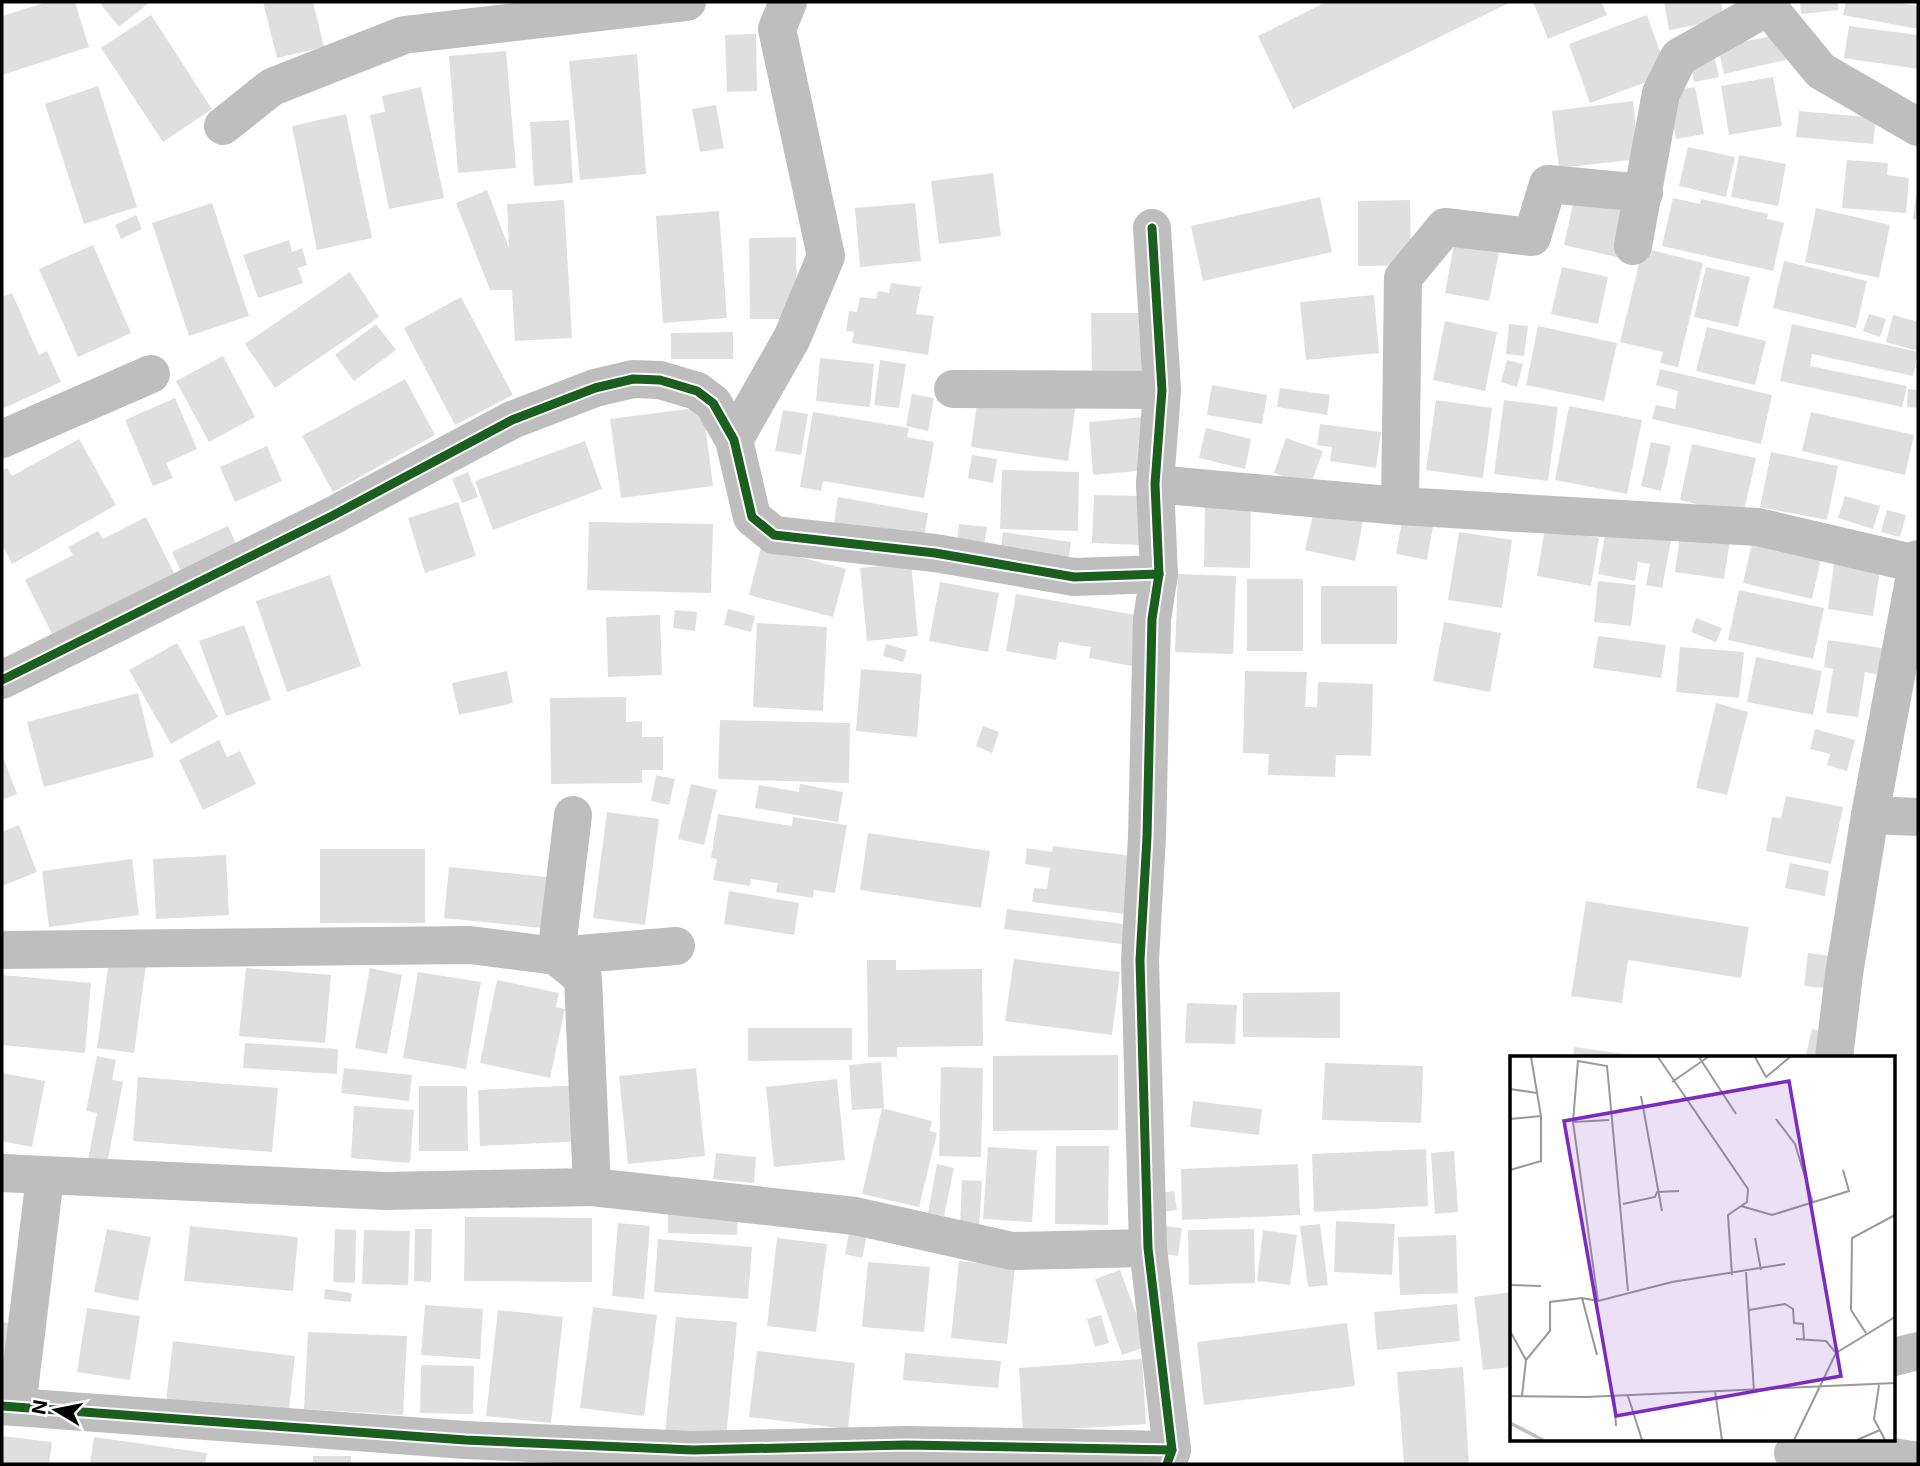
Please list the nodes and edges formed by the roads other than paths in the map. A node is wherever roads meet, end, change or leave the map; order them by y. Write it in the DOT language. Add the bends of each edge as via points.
graph roads {
  1 [pos="687,2"];
  2 [pos="788,2"];
  3 [pos="1765,5"];
  4 [pos="223,126"];
  5 [pos="1918,127"];
  6 [pos="1644,193"];
  7 [pos="1152,228"];
  8 [pos="1633,246"];
  9 [pos="151,374"];
  10 [pos="953,389"];
  11 [pos="1161,390"];
  12 [pos="2,439"];
  13 [pos="734,440"];
  14 [pos="1156,484"];
  15 [pos="1400,506"];
  16 [pos="1918,559"];
  17 [pos="1917,564"];
  18 [pos="1159,574"];
  19 [pos="2,680"];
  20 [pos="573,815"];
  21 [pos="1870,815"];
  22 [pos="1918,817"];
  23 [pos="676,946"];
  24 [pos="2,950"];
  25 [pos="556,956"];
  26 [pos="1834,1056"];
  27 [pos="2,1173"];
  28 [pos="45,1177"];
  29 [pos="592,1187"];
  30 [pos="1148,1248"];
  31 [pos="1918,1351"];
  32 [pos="1896,1356"];
  33 [pos="9,1407"];
  34 [pos="1793,1452"];
  35 [pos="1170,1457"];
  36 [pos="1918,1461"];
  1 -- 4 [label="street" via="404,35 272,87"];
  2 -- 13 [label="street" via="777,29 826,256 792,338"];
  3 -- 5 [label="street" via="1821,71"];
  3 -- 6 [label="street" via="1679,57 1661,93"];
  6 -- 8 [label="street"];
  6 -- 15 [label="street" via="1548,184 1532,237 1445,227 1403,278"];
  7 -- 11 [label="street"];
  9 -- 12 [label="street"];
  10 -- 11 [label="street"];
  11 -- 14 [label="street"];
  13 -- 18 [label="street" via="752,517 774,535 935,553 1074,577"];
  13 -- 19 [label="street" via="713,403 697,391 660,380 633,379 595,388 512,420"];
  14 -- 15 [label="street"];
  14 -- 18 [label="street"];
  15 -- 17 [label="street" via="1758,527"];
  16 -- 17 [label="street"];
  17 -- 21 [label="street"];
  18 -- 30 [label="street" via="1152,619 1140,960"];
  20 -- 25 [label="street"];
  21 -- 22 [label="street"];
  21 -- 26 [label="street"];
  23 -- 25 [label="street"];
  24 -- 25 [label="street" via="470,945"];
  25 -- 29 [label="street" via="583,978"];
  27 -- 28 [label="street"];
  28 -- 29 [label="street" via="385,1191"];
  28 -- 33 [label="street"];
  29 -- 30 [label="street" via="855,1216 1012,1251"];
  30 -- 35 [label="street"];
  31 -- 32 [label="street"];
  33 -- 35 [label="street" via="465,1440 693,1450 906,1445"];
  34 -- 36 [label="street" via="1874,1454"];
}
